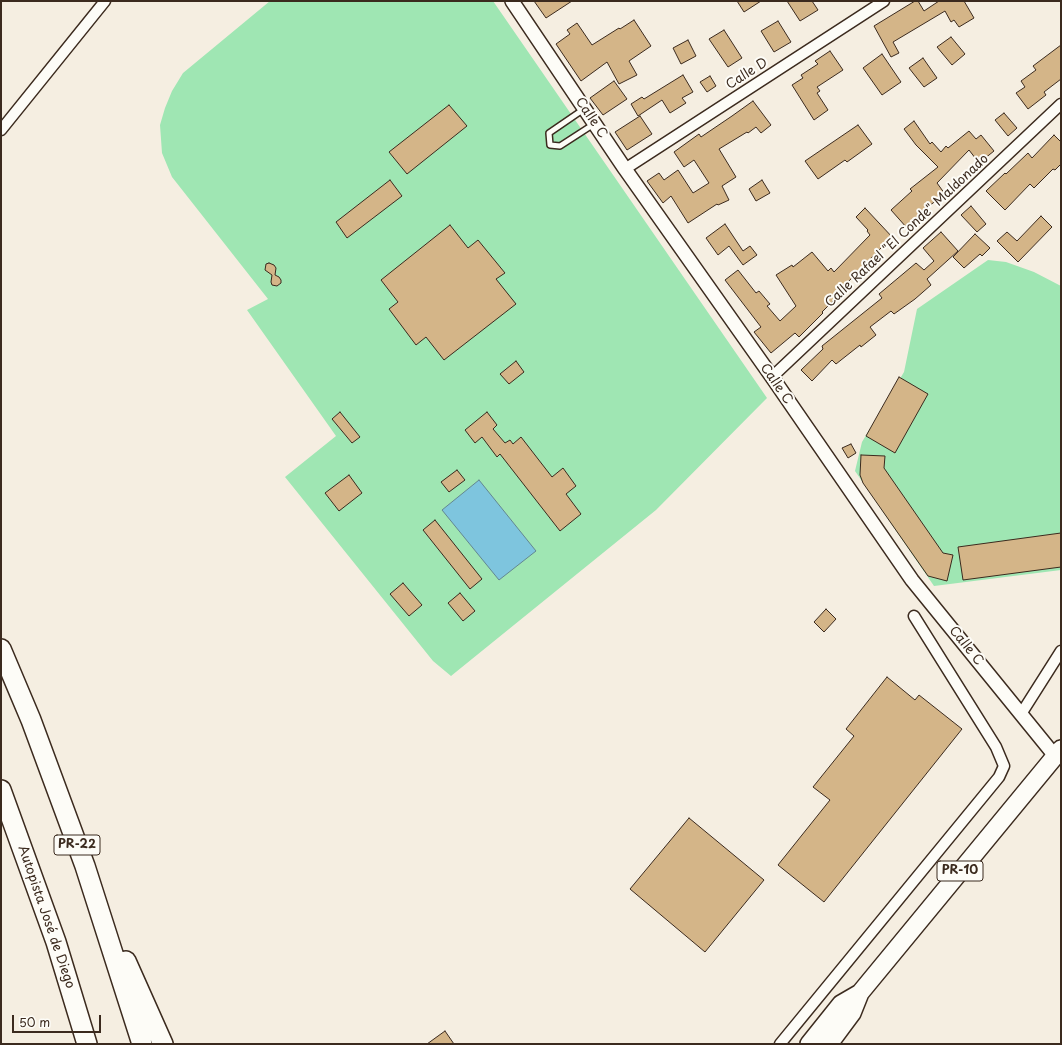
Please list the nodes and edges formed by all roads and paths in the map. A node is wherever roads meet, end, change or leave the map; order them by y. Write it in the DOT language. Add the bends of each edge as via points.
graph roads {
  1 [pos="105,1"];
  2 [pos="512,1"];
  3 [pos="884,1"];
  4 [pos="1061,104"];
  5 [pos="584,109"];
  6 [pos="594,123"];
  7 [pos="1,130"];
  8 [pos="625,169"];
  9 [pos="772,377"];
  10 [pos="914,616"];
  11 [pos="1,649"];
  12 [pos="1061,652"];
  13 [pos="1021,714"];
  14 [pos="1058,752"];
  15 [pos="1,790"];
  16 [pos="85,866"];
  17 [pos="860,993"];
  18 [pos="87,1044"];
  19 [pos="142,1044"];
  20 [pos="163,1044"];
  21 [pos="780,1044"];
  22 [pos="808,1044"];
  23 [pos="829,1044"];
  1 -- 7 [label="street"];
  2 -- 5 [label="street, Calle C"];
  3 -- 8 [label="street, Calle D"];
  4 -- 9 [label="street, Calle Rafael \"El Conde\" Maldonado"];
  5 -- 6 [label="street, Calle C"];
  5 -- 6 [label="lane" via="549,133 550,145 560,146"];
  6 -- 8 [label="street, Calle C"];
  8 -- 9 [label="street, Calle C"];
  9 -- 13 [label="street, Calle C" via="912,580"];
  10 -- 21 [label="street" via="996,747 1004,766 999,777"];
  11 -- 16 [label="highway, PR-22" via="31,720"];
  12 -- 13 [label="street"];
  13 -- 14 [label="street, Calle C"];
  14 -- 17 [label="main road, PR-10"];
  15 -- 18 [label="highway, Autopista José de Diego" via="56,942"];
  16 -- 19 [label="highway, PR-22"];
  16 -- 20 [label="highway"];
  17 -- 22 [label="main road, PR-10" via="841,1004"];
  17 -- 23 [label="main road, PR-10" via="852,1013"];
}
